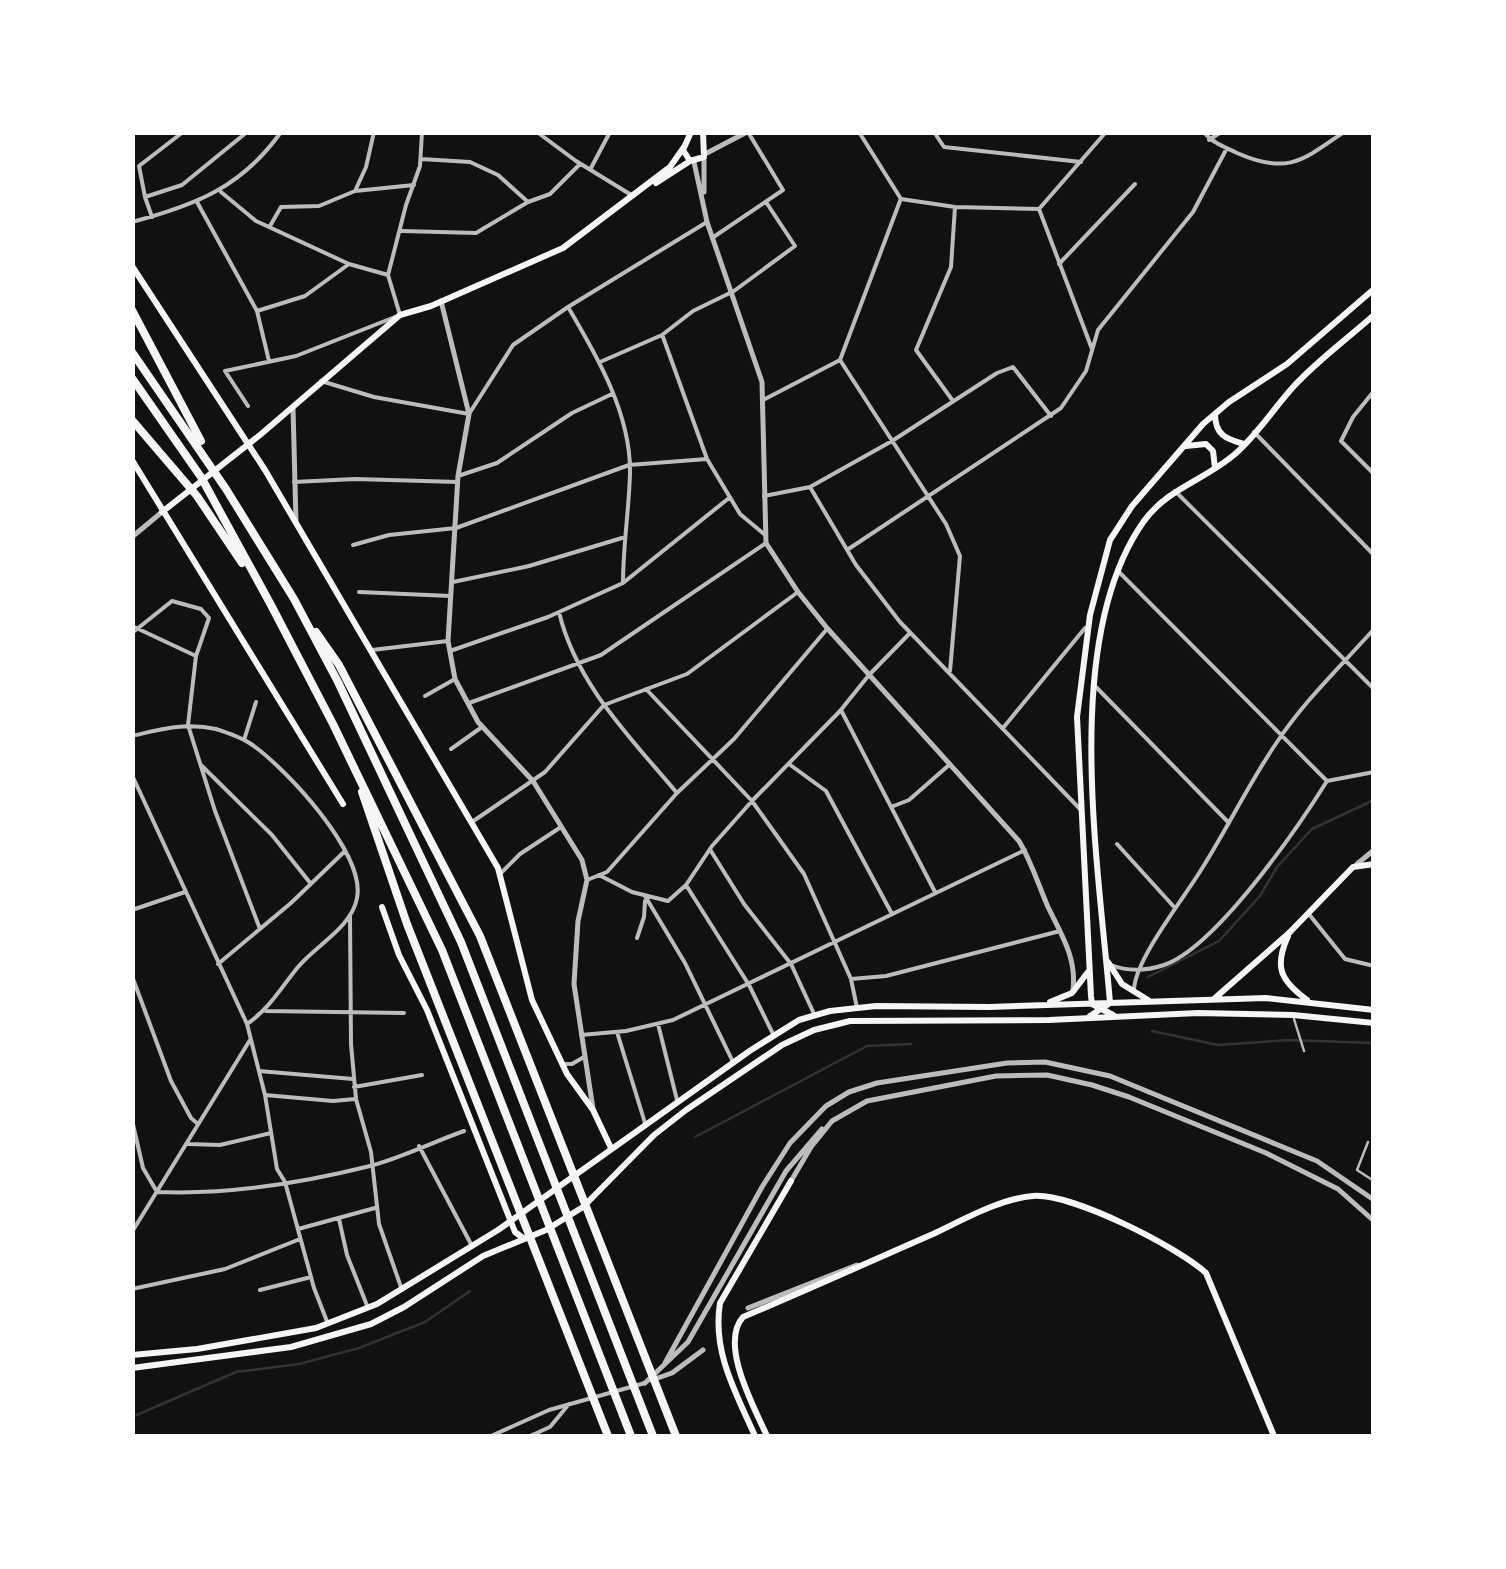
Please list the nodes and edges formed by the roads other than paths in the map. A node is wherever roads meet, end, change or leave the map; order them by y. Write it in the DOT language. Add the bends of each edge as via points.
graph roads {
  1 [pos="182,132"];
  2 [pos="247,132"];
  3 [pos="282,132"];
  4 [pos="374,132"];
  5 [pos="422,132"];
  6 [pos="537,132"];
  7 [pos="610,132"];
  8 [pos="691,132"];
  9 [pos="703,132"];
  10 [pos="748,132"];
  11 [pos="860,132"];
  12 [pos="934,132"];
  13 [pos="1106,132"];
  14 [pos="1204,132"];
  15 [pos="1222,132"];
  16 [pos="1344,132"];
  17 [pos="1209,140"];
  18 [pos="730,142"];
  19 [pos="703,144"];
  20 [pos="685,145"];
  21 [pos="1227,148"];
  22 [pos="704,156"];
  23 [pos="421,159"];
  24 [pos="692,162"];
  25 [pos="1082,162"];
  26 [pos="580,164"];
  27 [pos="591,168"];
  28 [pos="1136,184"];
  29 [pos="414,185"];
  30 [pos="355,191"];
  31 [pos="221,192"];
  32 [pos="634,196"];
  33 [pos="145,197"];
  34 [pos="901,200"];
  35 [pos="197,202"];
  36 [pos="528,202"];
  37 [pos="766,202"];
  38 [pos="704,206"];
  39 [pos="954,207"];
  40 [pos="1039,208"];
  41 [pos="152,217"];
  42 [pos="132,222"];
  43 [pos="707,222"];
  44 [pos="270,226"];
  45 [pos="400,230"];
  46 [pos="712,238"];
  47 [pos="350,264"];
  48 [pos="1058,265"];
  49 [pos="132,266"];
  50 [pos="388,274"];
  51 [pos="1374,290"];
  52 [pos="734,292"];
  53 [pos="441,302"];
  54 [pos="568,307"];
  55 [pos="132,310"];
  56 [pos="257,311"];
  57 [pos="400,315"];
  58 [pos="1374,316"];
  59 [pos="662,335"];
  60 [pos="1093,351"];
  61 [pos="132,352"];
  62 [pos="840,360"];
  63 [pos="270,361"];
  64 [pos="600,362"];
  65 [pos="132,378"];
  66 [pos="321,381"];
  67 [pos="1374,392"];
  68 [pos="612,394"];
  69 [pos="762,401"];
  70 [pos="953,401"];
  71 [pos="293,405"];
  72 [pos="248,406"];
  73 [pos="1215,413"];
  74 [pos="469,414"];
  75 [pos="1051,416"];
  76 [pos="132,420"];
  77 [pos="1254,432"];
  78 [pos="892,440"];
  79 [pos="1245,445"];
  80 [pos="1180,448"];
  81 [pos="707,459"];
  82 [pos="132,460"];
  83 [pos="629,465"];
  84 [pos="1215,468"];
  85 [pos="1374,474"];
  86 [pos="458,479"];
  87 [pos="294,482"];
  88 [pos="810,487"];
  89 [pos="226,489"];
  90 [pos="1174,490"];
  91 [pos="763,496"];
  92 [pos="729,498"];
  93 [pos="929,498"];
  94 [pos="162,512"];
  95 [pos="296,523"];
  96 [pos="456,528"];
  97 [pos="764,534"];
  98 [pos="132,537"];
  99 [pos="623,538"];
  100 [pos="766,543"];
  101 [pos="353,545"];
  102 [pos="847,550"];
  103 [pos="1374,555"];
  104 [pos="1118,570"];
  105 [pos="452,582"];
  106 [pos="624,583"];
  107 [pos="358,592"];
  108 [pos="798,592"];
  109 [pos="452,596"];
  110 [pos="294,599"];
  111 [pos="271,606"];
  112 [pos="559,612"];
  113 [pos="1088,625"];
  114 [pos="828,628"];
  115 [pos="1374,629"];
  116 [pos="134,630"];
  117 [pos="910,633"];
  118 [pos="448,641"];
  119 [pos="372,650"];
  120 [pos="450,651"];
  121 [pos="196,656"];
  122 [pos="1345,661"];
  123 [pos="579,664"];
  124 [pos="950,672"];
  125 [pos="868,675"];
  126 [pos="1092,678"];
  127 [pos="455,679"];
  128 [pos="646,688"];
  129 [pos="1374,688"];
  130 [pos="425,696"];
  131 [pos="256,702"];
  132 [pos="468,704"];
  133 [pos="604,705"];
  134 [pos="841,710"];
  135 [pos="188,725"];
  136 [pos="482,726"];
  137 [pos="1003,728"];
  138 [pos="132,736"];
  139 [pos="1280,737"];
  140 [pos="244,740"];
  141 [pos="451,749"];
  142 [pos="712,760"];
  143 [pos="787,764"];
  144 [pos="949,765"];
  145 [pos="202,766"];
  146 [pos="355,768"];
  147 [pos="1374,772"];
  148 [pos="132,776"];
  149 [pos="532,781"];
  150 [pos="1327,781"];
  151 [pos="677,793"];
  152 [pos="752,802"];
  153 [pos="343,804"];
  154 [pos="891,807"];
  155 [pos="1080,809"];
  156 [pos="472,822"];
  157 [pos="1229,823"];
  158 [pos="561,827"];
  159 [pos="1117,844"];
  160 [pos="710,849"];
  161 [pos="1025,850"];
  162 [pos="1374,850"];
  163 [pos="345,851"];
  164 [pos="1374,864"];
  165 [pos="1353,867"];
  166 [pos="500,875"];
  167 [pos="599,875"];
  168 [pos="587,880"];
  169 [pos="310,884"];
  170 [pos="686,885"];
  171 [pos="185,892"];
  172 [pos="936,892"];
  173 [pos="645,896"];
  174 [pos="382,907"];
  175 [pos="1175,908"];
  176 [pos="132,910"];
  177 [pos="350,913"];
  178 [pos="1308,913"];
  179 [pos="892,914"];
  180 [pos="260,929"];
  181 [pos="1062,930"];
  182 [pos="1289,933"];
  183 [pos="637,938"];
  184 [pos="833,943"];
  185 [pos="1105,956"];
  186 [pos="218,964"];
  187 [pos="791,964"];
  188 [pos="1110,965"];
  189 [pos="1374,966"];
  190 [pos="1140,971"];
  191 [pos="1088,972"];
  192 [pos="132,976"];
  193 [pos="851,979"];
  194 [pos="749,985"];
  195 [pos="1072,992"];
  196 [pos="1139,997"];
  197 [pos="1214,1000"];
  198 [pos="1308,1001"];
  199 [pos="1159,1003"];
  200 [pos="1092,1004"];
  201 [pos="1034,1005"];
  202 [pos="708,1006"];
  203 [pos="1106,1006"];
  204 [pos="857,1008"];
  205 [pos="266,1010"];
  206 [pos="1374,1010"];
  207 [pos="351,1011"];
  208 [pos="404,1013"];
  209 [pos="1293,1014"];
  210 [pos="815,1016"];
  211 [pos="1115,1016"];
  212 [pos="1085,1018"];
  213 [pos="1374,1023"];
  214 [pos="247,1024"];
  215 [pos="658,1024"];
  216 [pos="618,1032"];
  217 [pos="581,1036"];
  218 [pos="774,1036"];
  219 [pos="252,1038"];
  220 [pos="1304,1051"];
  221 [pos="584,1057"];
  222 [pos="733,1062"];
  223 [pos="562,1064"];
  224 [pos="260,1071"];
  225 [pos="422,1075"];
  226 [pos="354,1079"];
  227 [pos="354,1086"];
  228 [pos="265,1095"];
  229 [pos="356,1098"];
  230 [pos="677,1100"];
  231 [pos="593,1110"];
  232 [pos="132,1120"];
  233 [pos="832,1121"];
  234 [pos="645,1123"];
  235 [pos="198,1124"];
  236 [pos="464,1131"];
  237 [pos="271,1134"];
  238 [pos="1368,1142"];
  239 [pos="186,1144"];
  240 [pos="418,1146"];
  241 [pos="611,1148"];
  242 [pos="373,1166"];
  243 [pos="618,1171"];
  244 [pos="791,1181"];
  245 [pos="284,1182"];
  246 [pos="1374,1182"];
  247 [pos="157,1192"];
  248 [pos="1374,1200"];
  249 [pos="376,1208"];
  250 [pos="339,1219"];
  251 [pos="510,1221"];
  252 [pos="1374,1222"];
  253 [pos="298,1229"];
  254 [pos="132,1232"];
  255 [pos="523,1238"];
  256 [pos="300,1239"];
  257 [pos="472,1246"];
  258 [pos="872,1260"];
  259 [pos="310,1277"];
  260 [pos="132,1289"];
  261 [pos="260,1290"];
  262 [pos="402,1290"];
  263 [pos="368,1308"];
  264 [pos="748,1308"];
  265 [pos="328,1324"];
  266 [pos="703,1350"];
  267 [pos="132,1354"];
  268 [pos="665,1364"];
  269 [pos="132,1368"];
  270 [pos="645,1384"];
  271 [pos="569,1404"];
  272 [pos="492,1436"];
  273 [pos="530,1436"];
  274 [pos="608,1436"];
  275 [pos="631,1436"];
  276 [pos="653,1436"];
  277 [pos="676,1436"];
  278 [pos="755,1436"];
  279 [pos="767,1436"];
  280 [pos="1274,1436"];
  1 -- 33 [label="street" via="140,166"];
  2 -- 33 [label="street" via="182,184"];
  3 -- 31 [label="street"];
  4 -- 30 [label="street"];
  5 -- 23 [label="street"];
  6 -- 26 [label="street"];
  7 -- 27 [label="street"];
  8 -- 20 [label="main road"];
  9 -- 19 [label="main road"];
  10 -- 18 [label="street"];
  10 -- 37 [label="street" via="783,190"];
  11 -- 34 [label="street"];
  12 -- 25 [label="street" via="944,146"];
  13 -- 25 [label="street"];
  14 -- 17 [label="street"];
  15 -- 17 [label="street"];
  16 -- 21 [label="street" via="1282,166"];
  17 -- 21 [label="street"];
  18 -- 19 [label="street"];
  18 -- 22 [label="street"];
  19 -- 20 [label="main road"];
  19 -- 22 [label="main road"];
  20 -- 24 [label="main road"];
  20 -- 32 [label="main road"];
  21 -- 60 [label="street" via="1193,212 1098,330"];
  22 -- 24 [label="main road"];
  22 -- 38 [label="street"];
  23 -- 29 [label="street"];
  23 -- 36 [label="street" via="470,162 498,175"];
  24 -- 32 [label="main road"];
  24 -- 38 [label="street"];
  25 -- 40 [label="street"];
  26 -- 27 [label="street"];
  26 -- 36 [label="street" via="550,194"];
  27 -- 32 [label="street"];
  28 -- 48 [label="street"];
  29 -- 30 [label="street"];
  29 -- 45 [label="street"];
  30 -- 44 [label="street" via="319,206 282,207"];
  31 -- 35 [label="street"];
  31 -- 44 [label="street"];
  32 -- 53 [label="main road" via="563,248"];
  33 -- 41 [label="street"];
  34 -- 39 [label="street"];
  34 -- 62 [label="street"];
  35 -- 41 [label="street"];
  35 -- 56 [label="street"];
  36 -- 45 [label="street" via="476,232"];
  37 -- 46 [label="street"];
  37 -- 52 [label="street" via="795,246"];
  38 -- 43 [label="street"];
  39 -- 40 [label="street"];
  39 -- 70 [label="street" via="951,266 916,350"];
  40 -- 48 [label="street"];
  41 -- 42 [label="street"];
  43 -- 46 [label="street"];
  43 -- 54 [label="street"];
  44 -- 47 [label="street"];
  45 -- 50 [label="street"];
  46 -- 52 [label="street"];
  47 -- 50 [label="street"];
  47 -- 56 [label="street" via="305,296"];
  48 -- 60 [label="street"];
  49 -- 95 [label="main road"];
  50 -- 57 [label="street"];
  51 -- 73 [label="main road" via="1287,364"];
  52 -- 59 [label="street" via="694,310"];
  52 -- 69 [label="street"];
  53 -- 57 [label="main road"];
  53 -- 74 [label="street"];
  54 -- 64 [label="street"];
  54 -- 74 [label="street" via="513,345"];
  55 -- 89 [label="highway"];
  56 -- 63 [label="street"];
  57 -- 63 [label="street"];
  57 -- 66 [label="main road"];
  58 -- 77 [label="main road" via="1297,383"];
  59 -- 64 [label="street"];
  59 -- 81 [label="street"];
  60 -- 75 [label="street" via="1076,389"];
  61 -- 89 [label="highway"];
  62 -- 69 [label="street"];
  62 -- 78 [label="street"];
  63 -- 72 [label="street" via="226,371"];
  64 -- 68 [label="street"];
  65 -- 111 [label="highway" via="201,477"];
  66 -- 71 [label="main road"];
  66 -- 74 [label="street" via="374,398"];
  67 -- 85 [label="street" via="1341,440"];
  68 -- 83 [label="street"];
  68 -- 86 [label="street"];
  69 -- 91 [label="street"];
  70 -- 75 [label="street" via="1013,366"];
  70 -- 78 [label="street"];
  71 -- 87 [label="street"];
  71 -- 94 [label="main road"];
  73 -- 79 [label="main road" via="1225,439"];
  73 -- 80 [label="main road"];
  74 -- 86 [label="street"];
  75 -- 93 [label="street"];
  76 -- 111 [label="highway" via="197,496"];
  77 -- 79 [label="main road"];
  77 -- 103 [label="street"];
  78 -- 88 [label="street"];
  78 -- 93 [label="street"];
  79 -- 84 [label="main road"];
  80 -- 84 [label="main road" via="1206,444"];
  80 -- 113 [label="main road" via="1110,540"];
  81 -- 83 [label="street"];
  81 -- 92 [label="street"];
  82 -- 94 [label="main road"];
  83 -- 96 [label="street"];
  83 -- 99 [label="street"];
  84 -- 90 [label="main road"];
  86 -- 87 [label="street"];
  86 -- 96 [label="street"];
  87 -- 95 [label="street"];
  88 -- 91 [label="street"];
  88 -- 102 [label="street"];
  89 -- 110 [label="highway"];
  90 -- 104 [label="main road" via="1142,524"];
  90 -- 122 [label="street"];
  91 -- 97 [label="street"];
  92 -- 97 [label="street"];
  92 -- 106 [label="street"];
  93 -- 102 [label="street"];
  93 -- 124 [label="street" via="960,556"];
  94 -- 98 [label="street"];
  94 -- 153 [label="main road"];
  95 -- 119 [label="main road"];
  96 -- 101 [label="street"];
  96 -- 105 [label="street"];
  97 -- 100 [label="street"];
  99 -- 105 [label="street"];
  99 -- 106 [label="street"];
  100 -- 108 [label="street"];
  100 -- 123 [label="street"];
  102 -- 117 [label="street"];
  104 -- 126 [label="main road"];
  104 -- 139 [label="street"];
  105 -- 109 [label="street"];
  106 -- 112 [label="street"];
  107 -- 109 [label="street"];
  108 -- 114 [label="street"];
  108 -- 128 [label="street" via="687,674"];
  109 -- 118 [label="street"];
  110 -- 276 [label="highway" via="461,942"];
  110 -- 277 [label="highway" via="339,665 480,936"];
  111 -- 146 [label="highway"];
  112 -- 120 [label="street"];
  112 -- 123 [label="street"];
  113 -- 137 [label="street"];
  113 -- 155 [label="main road" via="1077,718"];
  114 -- 125 [label="street"];
  114 -- 142 [label="street"];
  115 -- 122 [label="street"];
  116 -- 121 [label="street"];
  116 -- 121 [label="street" via="172,600 201,609 209,618"];
  117 -- 124 [label="street"];
  117 -- 125 [label="street"];
  118 -- 119 [label="street"];
  118 -- 120 [label="street"];
  119 -- 156 [label="main road"];
  120 -- 127 [label="street"];
  121 -- 135 [label="street"];
  122 -- 129 [label="street"];
  122 -- 139 [label="street"];
  123 -- 132 [label="street"];
  123 -- 133 [label="street"];
  124 -- 137 [label="street"];
  125 -- 134 [label="street"];
  125 -- 144 [label="street"];
  126 -- 157 [label="street"];
  126 -- 185 [label="main road"];
  127 -- 130 [label="street"];
  127 -- 132 [label="street"];
  128 -- 133 [label="street"];
  128 -- 142 [label="street"];
  131 -- 140 [label="street"];
  132 -- 136 [label="street"];
  133 -- 149 [label="street"];
  133 -- 151 [label="street"];
  134 -- 143 [label="street"];
  134 -- 154 [label="street"];
  135 -- 138 [label="street"];
  135 -- 140 [label="street"];
  135 -- 145 [label="street"];
  136 -- 141 [label="street"];
  136 -- 149 [label="street"];
  137 -- 155 [label="street"];
  139 -- 150 [label="street"];
  139 -- 157 [label="street"];
  140 -- 163 [label="street" via="326,818"];
  142 -- 151 [label="street"];
  142 -- 152 [label="street"];
  143 -- 152 [label="street"];
  143 -- 179 [label="street" via="826,791"];
  144 -- 154 [label="street"];
  144 -- 161 [label="street"];
  145 -- 169 [label="street" via="272,835"];
  145 -- 180 [label="street"];
  146 -- 274 [label="highway" via="421,957"];
  146 -- 275 [label="highway" via="442,950"];
  147 -- 150 [label="street"];
  148 -- 171 [label="street"];
  149 -- 156 [label="street"];
  149 -- 158 [label="street"];
  150 -- 190 [label="street" via="1290,840 1199,944"];
  151 -- 167 [label="street"];
  152 -- 160 [label="street"];
  152 -- 184 [label="street" via="804,874"];
  154 -- 172 [label="street"];
  155 -- 191 [label="main road"];
  156 -- 166 [label="main road"];
  157 -- 175 [label="street"];
  158 -- 166 [label="street"];
  158 -- 168 [label="street"];
  159 -- 175 [label="street"];
  160 -- 170 [label="street"];
  160 -- 187 [label="street"];
  161 -- 172 [label="street"];
  161 -- 181 [label="street"];
  162 -- 165 [label="street"];
  163 -- 169 [label="street"];
  163 -- 177 [label="street" via="359,882"];
  164 -- 165 [label="main road"];
  165 -- 178 [label="main road"];
  166 -- 223 [label="main road" via="532,1000"];
  167 -- 168 [label="street"];
  167 -- 173 [label="street"];
  168 -- 217 [label="street" via="574,984"];
  169 -- 180 [label="street"];
  170 -- 173 [label="street" via="668,902"];
  170 -- 194 [label="street"];
  171 -- 176 [label="street"];
  171 -- 186 [label="street"];
  172 -- 179 [label="street"];
  173 -- 183 [label="street"];
  173 -- 202 [label="street"];
  174 -- 251 [label="main road"];
  175 -- 190 [label="street"];
  177 -- 205 [label="street"];
  177 -- 207 [label="street"];
  178 -- 182 [label="main road"];
  178 -- 189 [label="street" via="1344,959"];
  179 -- 184 [label="street"];
  180 -- 186 [label="street"];
  181 -- 193 [label="street"];
  181 -- 195 [label="street"];
  182 -- 197 [label="main road"];
  182 -- 198 [label="main road" via="1280,953 1282,974"];
  184 -- 187 [label="street"];
  184 -- 193 [label="street"];
  185 -- 188 [label="main road"];
  185 -- 203 [label="main road"];
  186 -- 214 [label="street"];
  187 -- 194 [label="street"];
  187 -- 210 [label="street"];
  188 -- 190 [label="street"];
  188 -- 196 [label="main road"];
  190 -- 196 [label="street" via="1134,983"];
  191 -- 195 [label="main road"];
  191 -- 200 [label="main road"];
  192 -- 235 [label="street" via="170,1081"];
  193 -- 204 [label="street"];
  194 -- 202 [label="street"];
  194 -- 218 [label="street"];
  195 -- 201 [label="main road"];
  196 -- 199 [label="main road"];
  197 -- 198 [label="main road"];
  197 -- 199 [label="main road"];
  198 -- 206 [label="main road"];
  199 -- 203 [label="main road"];
  200 -- 201 [label="main road"];
  200 -- 203 [label="main road"];
  201 -- 204 [label="main road"];
  202 -- 215 [label="street"];
  202 -- 222 [label="street"];
  203 -- 211 [label="main road"];
  203 -- 212 [label="main road"];
  204 -- 210 [label="main road"];
  205 -- 207 [label="street"];
  205 -- 214 [label="street"];
  207 -- 208 [label="street"];
  207 -- 226 [label="street"];
  209 -- 211 [label="main road"];
  209 -- 213 [label="main road"];
  209 -- 220 [label="lane"];
  210 -- 218 [label="main road"];
  211 -- 212 [label="main road"];
  212 -- 243 [label="main road" via="850,1021 814,1030 686,1110"];
  214 -- 219 [label="street"];
  215 -- 216 [label="street"];
  215 -- 230 [label="street"];
  216 -- 217 [label="street"];
  216 -- 234 [label="street"];
  217 -- 221 [label="street"];
  218 -- 222 [label="main road"];
  219 -- 224 [label="street"];
  219 -- 235 [label="street"];
  221 -- 223 [label="street"];
  221 -- 231 [label="street"];
  222 -- 230 [label="main road"];
  223 -- 231 [label="main road"];
  224 -- 226 [label="street"];
  224 -- 228 [label="street"];
  225 -- 227 [label="street"];
  226 -- 227 [label="street"];
  227 -- 229 [label="street"];
  228 -- 229 [label="street"];
  228 -- 237 [label="street"];
  229 -- 242 [label="street"];
  230 -- 234 [label="main road"];
  231 -- 241 [label="main road"];
  232 -- 247 [label="street" via="143,1168"];
  233 -- 244 [label="street"];
  233 -- 252 [label="street" via="867,1101 996,1076 1046,1075 1129,1097 1266,1153 1338,1190"];
  233 -- 268 [label="street" via="786,1172 688,1342"];
  234 -- 241 [label="main road"];
  235 -- 239 [label="street"];
  236 -- 240 [label="street"];
  237 -- 239 [label="street"];
  237 -- 245 [label="street"];
  238 -- 246 [label="lane" via="1357,1170"];
  239 -- 247 [label="street"];
  240 -- 242 [label="street"];
  240 -- 257 [label="street"];
  241 -- 243 [label="main road"];
  241 -- 251 [label="main road"];
  242 -- 245 [label="street"];
  242 -- 249 [label="street"];
  243 -- 255 [label="main road" via="583,1207"];
  244 -- 278 [label="main road" via="720,1303 716,1326"];
  245 -- 247 [label="street"];
  245 -- 253 [label="street"];
  247 -- 254 [label="street"];
  248 -- 268 [label="street" via="1317,1160 1110,1076 1046,1062 1007,1063 878,1083 826,1106 790,1143"];
  249 -- 250 [label="street"];
  249 -- 262 [label="street"];
  250 -- 253 [label="street"];
  250 -- 263 [label="street"];
  251 -- 255 [label="main road"];
  251 -- 257 [label="main road"];
  253 -- 256 [label="street"];
  255 -- 269 [label="main road" via="353,1330 291,1347"];
  256 -- 259 [label="street"];
  256 -- 260 [label="street" via="224,1269"];
  257 -- 262 [label="main road"];
  258 -- 264 [label="street"];
  258 -- 279 [label="main road" via="737,1324 734,1348"];
  258 -- 280 [label="main road" via="1034,1196 1068,1202 1144,1234 1206,1273"];
  259 -- 261 [label="street"];
  259 -- 265 [label="street"];
  262 -- 263 [label="main road"];
  263 -- 265 [label="main road"];
  265 -- 267 [label="main road"];
  266 -- 270 [label="street"];
  268 -- 270 [label="street"];
  270 -- 271 [label="street"];
  271 -- 272 [label="street"];
  271 -- 273 [label="street" via="550,1428"];
}
